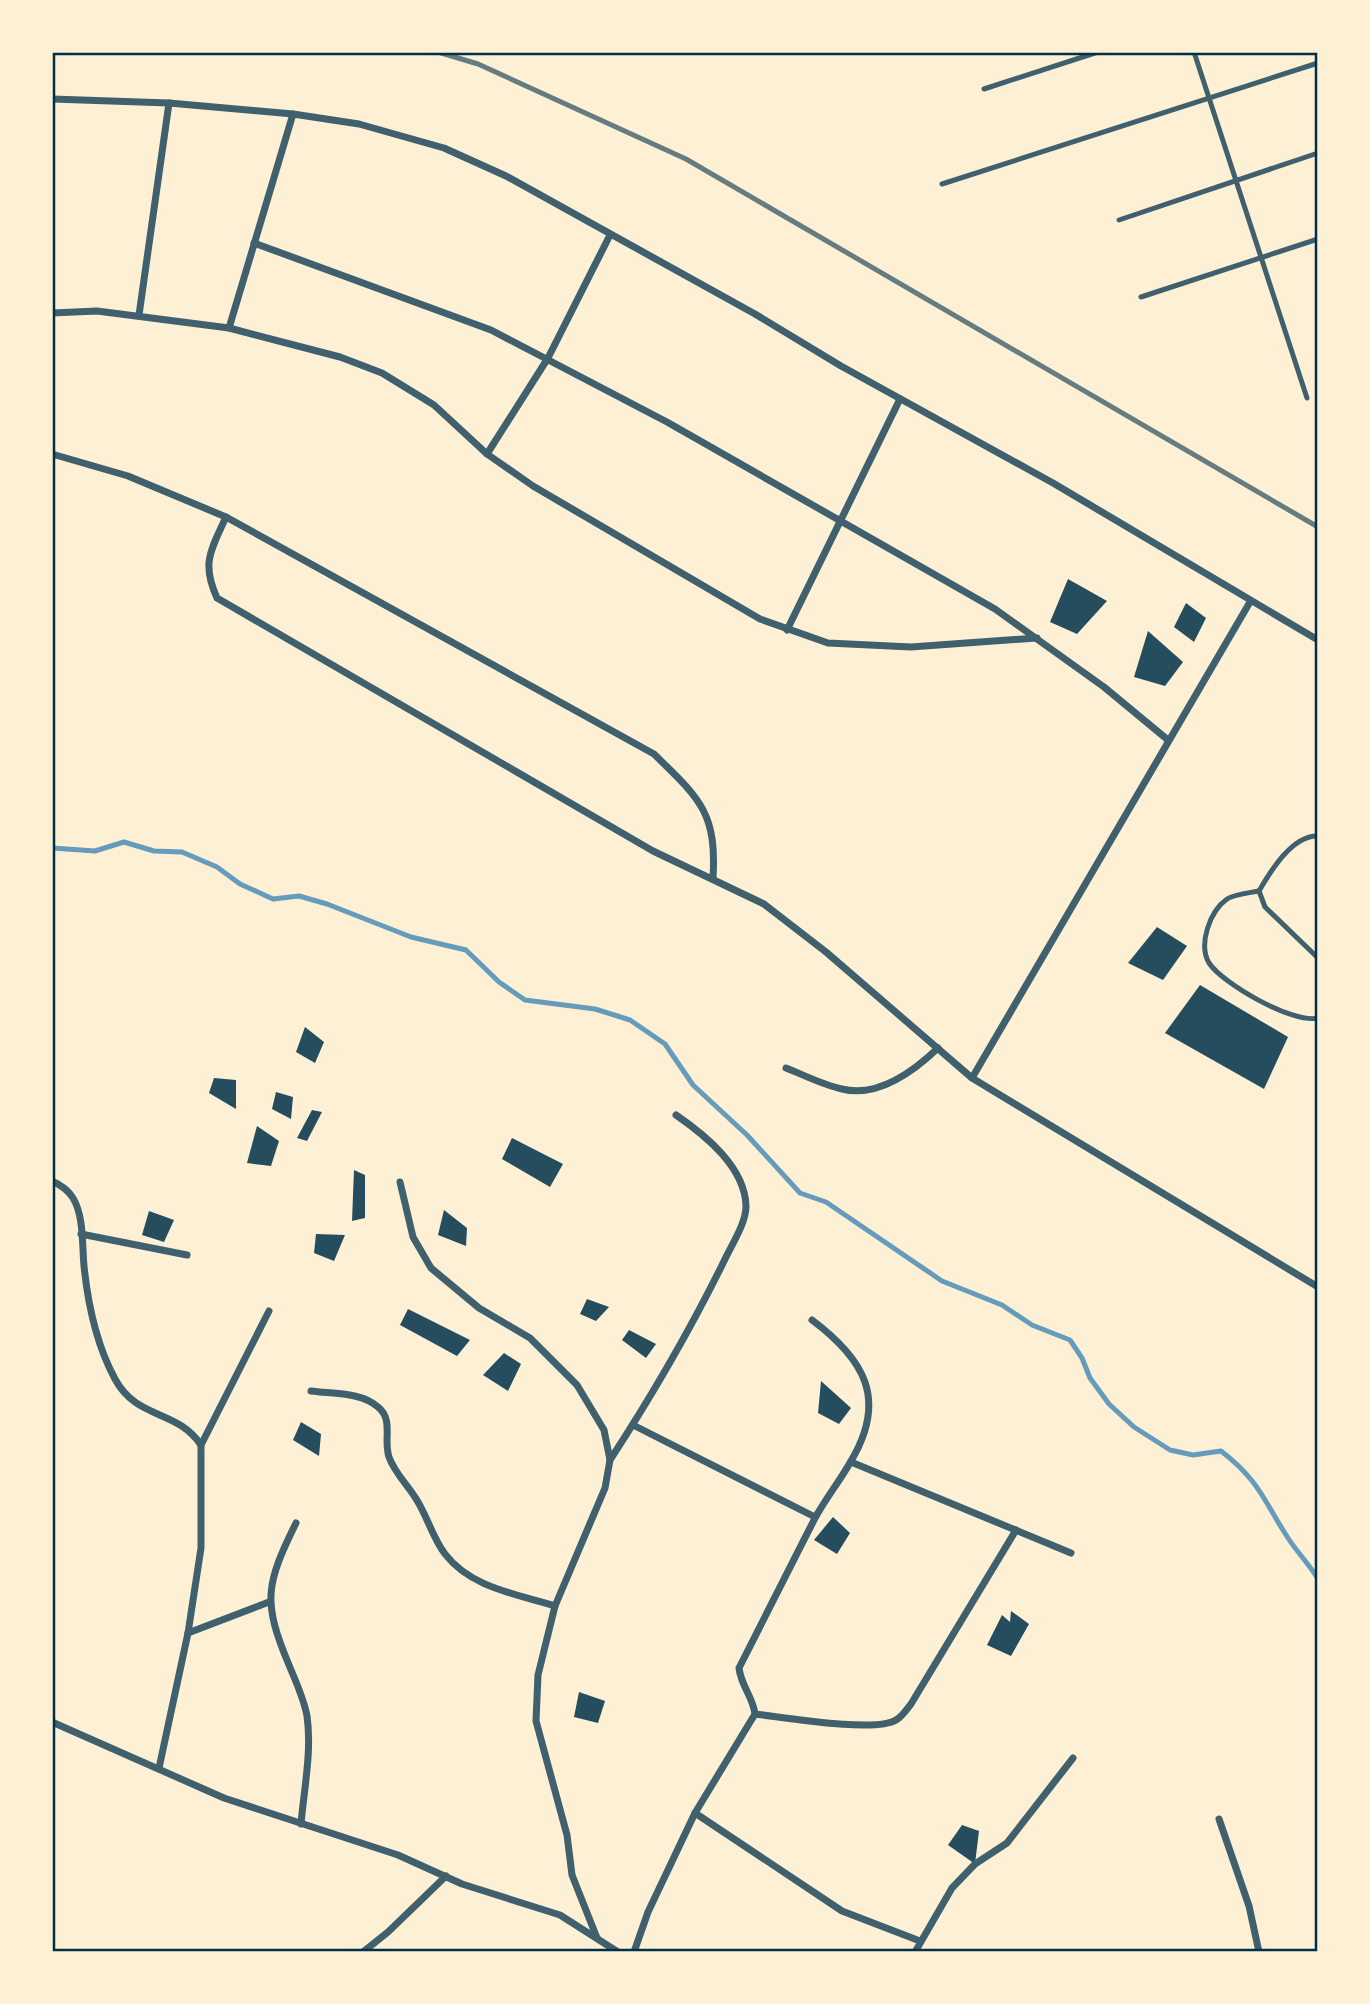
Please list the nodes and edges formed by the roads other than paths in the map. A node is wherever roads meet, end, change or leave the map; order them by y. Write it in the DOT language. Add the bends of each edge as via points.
graph roads {
  1 [pos="1098,52"];
  2 [pos="1194,52"];
  3 [pos="1318,63"];
  4 [pos="984,89"];
  5 [pos="1209,98"];
  6 [pos="52,99"];
  7 [pos="169,103"];
  8 [pos="293,114"];
  9 [pos="1318,153"];
  10 [pos="1236,181"];
  11 [pos="942,184"];
  12 [pos="1119,220"];
  13 [pos="610,235"];
  14 [pos="1318,239"];
  15 [pos="254,243"];
  16 [pos="1261,257"];
  17 [pos="1141,296"];
  18 [pos="52,313"];
  19 [pos="139,315"];
  20 [pos="229,328"];
  21 [pos="548,358"];
  22 [pos="1307,398"];
  23 [pos="900,399"];
  24 [pos="52,454"];
  25 [pos="487,454"];
  26 [pos="226,517"];
  27 [pos="839,520"];
  28 [pos="1250,602"];
  29 [pos="787,629"];
  30 [pos="1037,638"];
  31 [pos="1318,640"];
  32 [pos="1168,740"];
  33 [pos="1318,836"];
  34 [pos="713,878"];
  35 [pos="1259,891"];
  36 [pos="1318,958"];
  37 [pos="1318,1018"];
  38 [pos="938,1048"];
  39 [pos="786,1068"];
  40 [pos="972,1078"];
  41 [pos="676,1115"];
  42 [pos="52,1181"];
  43 [pos="400,1182"];
  44 [pos="81,1234"];
  45 [pos="187,1255"];
  46 [pos="1318,1287"];
  47 [pos="269,1311"];
  48 [pos="812,1320"];
  49 [pos="311,1391"];
  50 [pos="633,1425"];
  51 [pos="201,1445"];
  52 [pos="610,1460"];
  53 [pos="851,1462"];
  54 [pos="816,1517"];
  55 [pos="296,1523"];
  56 [pos="1016,1530"];
  57 [pos="1071,1553"];
  58 [pos="269,1602"];
  59 [pos="555,1606"];
  60 [pos="188,1633"];
  61 [pos="755,1714"];
  62 [pos="52,1722"];
  63 [pos="1073,1758"];
  64 [pos="159,1768"];
  65 [pos="695,1813"];
  66 [pos="1219,1819"];
  67 [pos="301,1824"];
  68 [pos="446,1876"];
  69 [pos="597,1938"];
  70 [pos="920,1941"];
  71 [pos="363,1951"];
  72 [pos="618,1951"];
  73 [pos="634,1951"];
  74 [pos="917,1951"];
  75 [pos="1259,1951"];
  1 -- 4 [label="lane"];
  2 -- 5 [label="lane"];
  3 -- 5 [label="lane"];
  5 -- 10 [label="lane"];
  5 -- 11 [label="lane"];
  6 -- 7 [label="street"];
  7 -- 8 [label="street"];
  7 -- 19 [label="street"];
  8 -- 13 [label="street" via="359,124 444,148 506,176"];
  8 -- 15 [label="street"];
  9 -- 10 [label="lane"];
  10 -- 12 [label="lane"];
  10 -- 16 [label="lane"];
  13 -- 21 [label="street"];
  13 -- 23 [label="street"];
  14 -- 16 [label="lane"];
  15 -- 20 [label="street"];
  15 -- 21 [label="street" via="479,325"];
  16 -- 17 [label="lane"];
  16 -- 22 [label="lane"];
  18 -- 19 [label="street"];
  19 -- 20 [label="street"];
  20 -- 25 [label="street" via="382,373 434,405"];
  21 -- 25 [label="street"];
  21 -- 27 [label="street"];
  23 -- 27 [label="street"];
  23 -- 28 [label="street" via="1053,483"];
  24 -- 26 [label="street" via="128,476"];
  25 -- 29 [label="street" via="631,544 761,619"];
  26 -- 34 [label="street" via="654,754 692,791 710,820"];
  26 -- 34 [label="street" via="209,555 208,578 217,598 653,851"];
  27 -- 29 [label="street"];
  27 -- 30 [label="street"];
  28 -- 31 [label="street"];
  28 -- 32 [label="street"];
  29 -- 30 [label="street" via="828,643 911,647"];
  30 -- 32 [label="street"];
  32 -- 40 [label="street"];
  33 -- 35 [label="lane" via="1295,844 1269,872"];
  34 -- 38 [label="street" via="764,904"];
  35 -- 36 [label="lane" via="1265,907"];
  35 -- 37 [label="lane" via="1228,898 1216,910 1204,952 1211,965 1250,996 1300,1019"];
  38 -- 39 [label="street" via="915,1069 882,1086 844,1090"];
  38 -- 40 [label="street"];
  40 -- 46 [label="street"];
  41 -- 50 [label="street" via="698,1130 727,1162 742,1185 746,1207 713,1283"];
  42 -- 44 [label="street" via="73,1198"];
  43 -- 52 [label="street" via="413,1237 431,1268 480,1308 530,1338 577,1385 604,1430"];
  44 -- 45 [label="street"];
  44 -- 51 [label="street" via="89,1302 114,1377 126,1398 177,1422"];
  47 -- 51 [label="street"];
  48 -- 53 [label="street" via="840,1341 866,1383 867,1422"];
  49 -- 59 [label="street" via="362,1397 379,1408 388,1422 387,1452 393,1468 418,1502 446,1556 471,1580"];
  50 -- 52 [label="street"];
  50 -- 54 [label="street"];
  51 -- 60 [label="street" via="201,1548"];
  52 -- 59 [label="street" via="605,1488"];
  53 -- 54 [label="street"];
  53 -- 56 [label="street"];
  54 -- 61 [label="street" via="739,1668 740,1682 754,1703"];
  55 -- 58 [label="street" via="277,1561"];
  56 -- 57 [label="street"];
  56 -- 61 [label="street" via="898,1720 883,1725"];
  58 -- 60 [label="street"];
  58 -- 67 [label="street" via="307,1716"];
  59 -- 69 [label="street" via="538,1675 536,1721 567,1835 572,1875"];
  60 -- 64 [label="street"];
  61 -- 65 [label="street"];
  62 -- 64 [label="street"];
  63 -- 70 [label="street" via="1007,1843 975,1864 951,1888"];
  64 -- 67 [label="street" via="224,1798"];
  65 -- 70 [label="street" via="842,1911"];
  65 -- 73 [label="street"];
  66 -- 75 [label="street"];
  67 -- 68 [label="street" via="398,1855"];
  68 -- 69 [label="street" via="560,1914"];
  68 -- 71 [label="street"];
  69 -- 72 [label="street"];
  70 -- 74 [label="street"];
}
